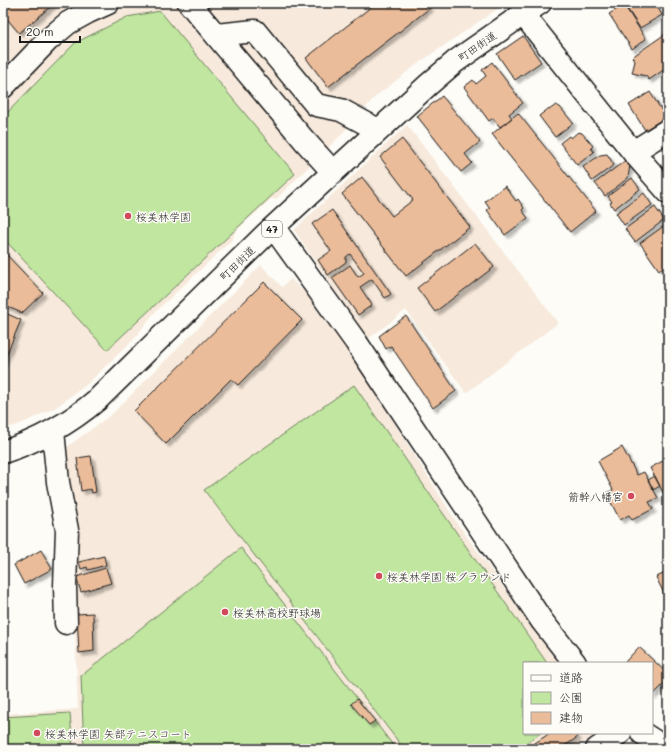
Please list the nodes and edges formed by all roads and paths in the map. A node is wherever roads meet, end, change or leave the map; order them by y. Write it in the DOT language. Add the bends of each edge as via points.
graph roads {
  1 [pos="108,3"];
  2 [pos="189,3"];
  3 [pos="532,8"];
  4 [pos="216,35"];
  5 [pos="3,87"];
  6 [pos="316,105"];
  7 [pos="378,130"];
  8 [pos="668,130"];
  9 [pos="304,140"];
  10 [pos="634,152"];
  11 [pos="333,172"];
  12 [pos="668,192"];
  13 [pos="274,228"];
  14 [pos="53,431"];
  15 [pos="3,452"];
  16 [pos="66,623"];
  17 [pos="574,662"];
  18 [pos="619,734"];
  19 [pos="644,734"];
  20 [pos="597,749"];
  21 [pos="667,749"];
  1 -- 5 [label="street" via="68,23"];
  2 -- 4 [label="street"];
  3 -- 7 [label="street, 町田街道 / 47" via="456,61"];
  3 -- 10 [label="street"];
  4 -- 6 [label="street" via="256,31"];
  4 -- 9 [label="street"];
  6 -- 7 [label="street" via="341,110"];
  6 -- 9 [label="street"];
  7 -- 11 [label="street, 町田街道 / 47"];
  8 -- 10 [label="street"];
  9 -- 11 [label="street"];
  10 -- 12 [label="street"];
  11 -- 13 [label="street, 町田街道 / 47"];
  13 -- 14 [label="street, 町田街道 / 47" via="98,399"];
  13 -- 17 [label="street" via="356,342 542,621"];
  14 -- 15 [label="street, 町田街道 / 47"];
  14 -- 16 [label="street" via="58,482 67,530"];
  18 -- 20 [label="street"];
  19 -- 21 [label="street"];
}
